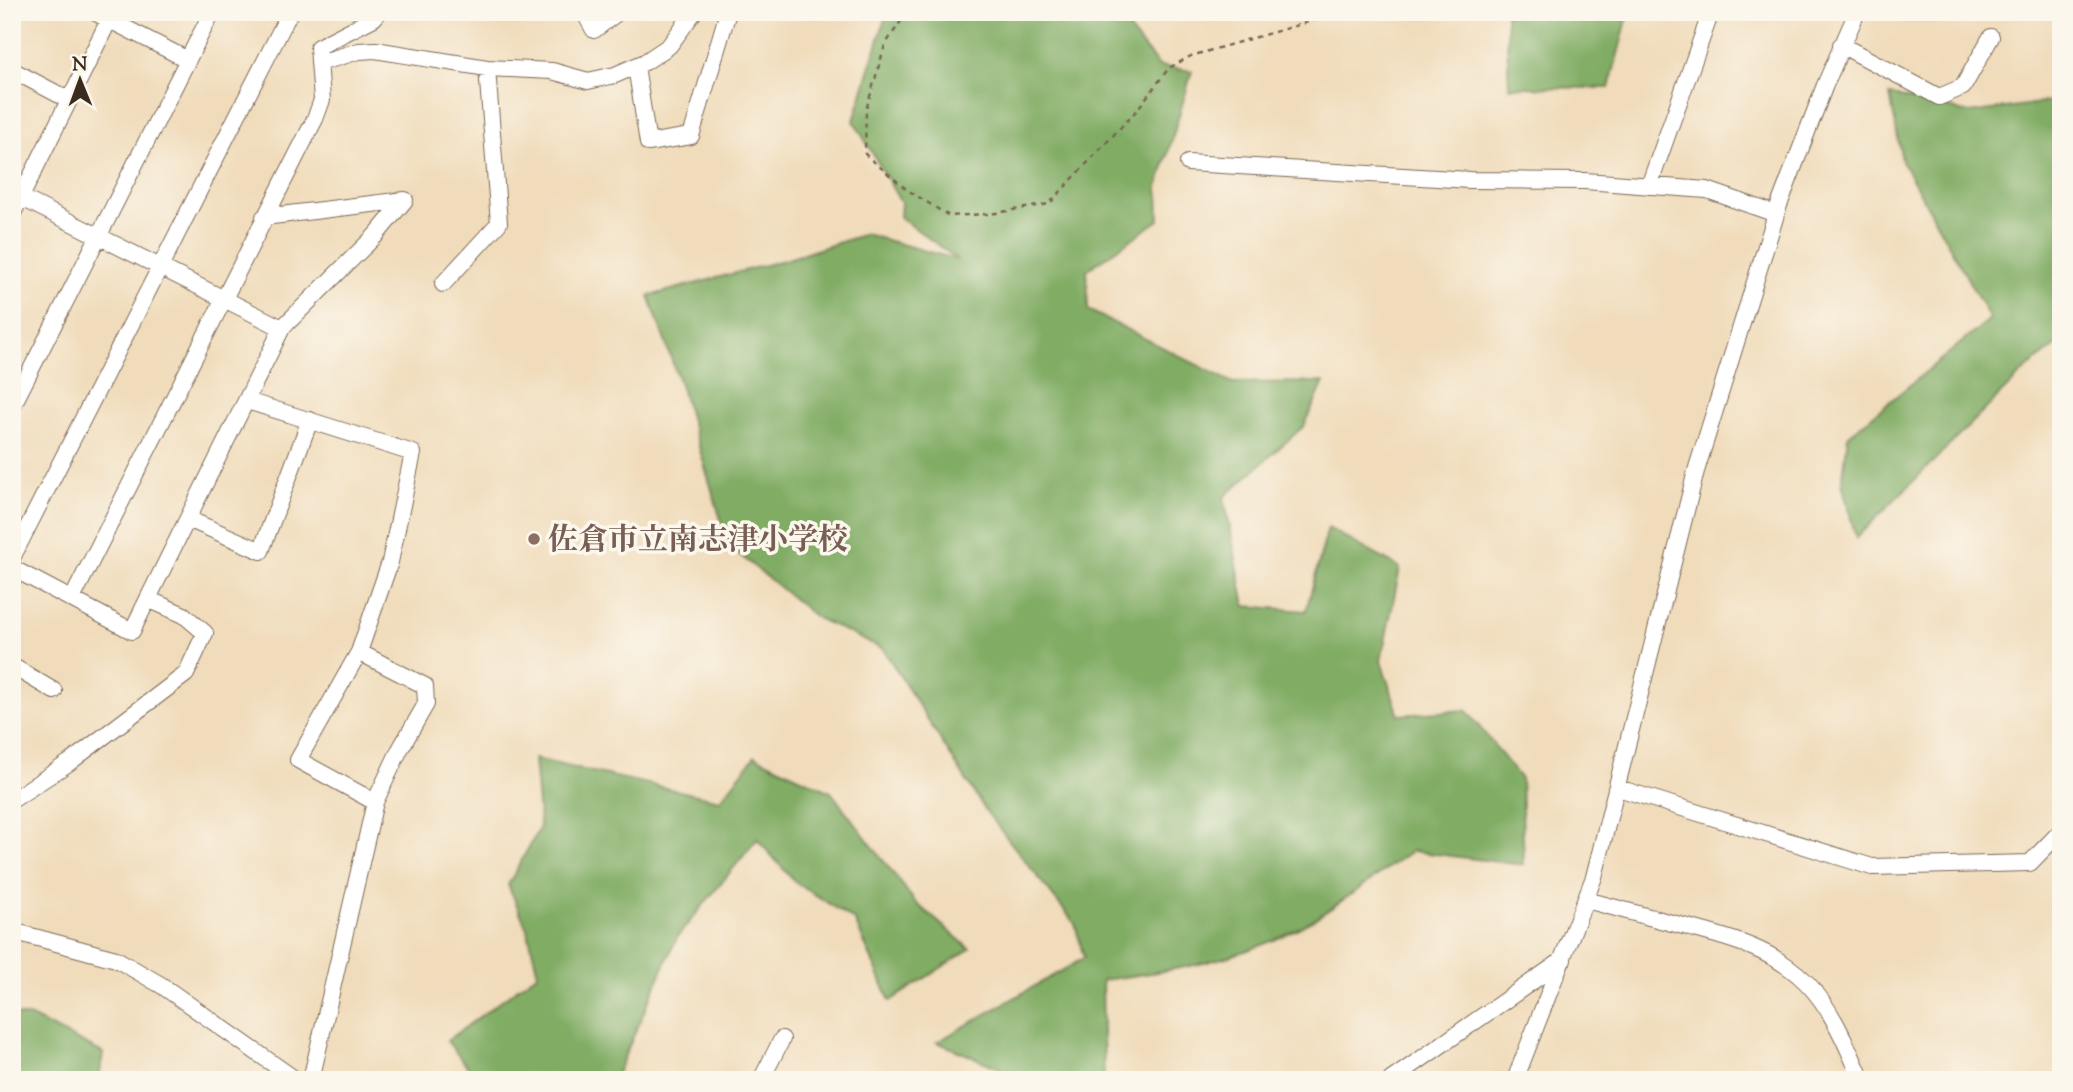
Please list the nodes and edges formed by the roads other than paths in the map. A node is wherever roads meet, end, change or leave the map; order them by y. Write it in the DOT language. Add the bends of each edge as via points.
graph roads {
  1 [pos="94,12"];
  2 [pos="212,12"];
  3 [pos="290,12"];
  4 [pos="583,12"];
  5 [pos="618,12"];
  6 [pos="694,12"];
  7 [pos="728,12"];
  8 [pos="1711,12"];
  9 [pos="1857,12"];
  10 [pos="372,14"];
  11 [pos="111,16"];
  12 [pos="1991,37"];
  13 [pos="1841,45"];
  14 [pos="188,60"];
  15 [pos="319,63"];
  16 [pos="636,66"];
  17 [pos="487,68"];
  18 [pos="12,70"];
  19 [pos="69,100"];
  20 [pos="1188,163"];
  21 [pos="1648,186"];
  22 [pos="17,195"];
  23 [pos="1776,214"];
  24 [pos="12,215"];
  25 [pos="264,217"];
  26 [pos="99,236"];
  27 [pos="160,267"];
  28 [pos="443,284"];
  29 [pos="224,300"];
  30 [pos="282,328"];
  31 [pos="247,401"];
  32 [pos="12,407"];
  33 [pos="310,420"];
  34 [pos="188,519"];
  35 [pos="12,558"];
  36 [pos="12,569"];
  37 [pos="148,598"];
  38 [pos="72,599"];
  39 [pos="359,652"];
  40 [pos="12,666"];
  41 [pos="54,691"];
  42 [pos="1618,788"];
  43 [pos="12,800"];
  44 [pos="375,802"];
  45 [pos="2061,831"];
  46 [pos="1586,900"];
  47 [pos="12,931"];
  48 [pos="1563,960"];
  49 [pos="782,1039"];
  50 [pos="296,1080"];
  51 [pos="311,1080"];
  52 [pos="761,1080"];
  53 [pos="1391,1080"];
  54 [pos="1515,1080"];
  55 [pos="1862,1080"];
  1 -- 11 [label="street"];
  2 -- 14 [label="street"];
  3 -- 27 [label="street"];
  4 -- 5 [label="street" via="594,30"];
  6 -- 16 [label="street" via="669,46"];
  7 -- 16 [label="street" via="691,136 648,143"];
  8 -- 21 [label="street"];
  9 -- 13 [label="street"];
  10 -- 15 [label="street" via="318,47"];
  11 -- 14 [label="street"];
  11 -- 19 [label="street"];
  12 -- 13 [label="street" via="1963,87 1939,97"];
  13 -- 23 [label="street"];
  14 -- 26 [label="street"];
  15 -- 17 [label="street" via="374,50"];
  15 -- 25 [label="street" via="321,100 315,119"];
  16 -- 17 [label="street" via="588,81 552,71"];
  17 -- 28 [label="street" via="499,223"];
  18 -- 19 [label="street"];
  19 -- 22 [label="street"];
  20 -- 21 [label="street"];
  21 -- 23 [label="street" via="1707,190"];
  22 -- 24 [label="street"];
  22 -- 26 [label="street"];
  23 -- 42 [label="street" via="1696,471"];
  25 -- 29 [label="street"];
  25 -- 30 [label="street" via="405,200"];
  26 -- 27 [label="street"];
  26 -- 32 [label="street"];
  27 -- 29 [label="street"];
  27 -- 35 [label="street"];
  29 -- 30 [label="street"];
  29 -- 38 [label="street"];
  30 -- 31 [label="street"];
  31 -- 33 [label="street"];
  31 -- 34 [label="street"];
  33 -- 34 [label="street" via="261,551"];
  33 -- 39 [label="street" via="413,453 390,562"];
  34 -- 37 [label="street"];
  36 -- 38 [label="street"];
  37 -- 38 [label="street" via="132,631"];
  37 -- 43 [label="street" via="184,615 205,633 186,674"];
  39 -- 44 [label="street" via="425,686 427,696"];
  39 -- 44 [label="street" via="298,760"];
  40 -- 41 [label="street"];
  42 -- 45 [label="street" via="1872,867 2030,863"];
  42 -- 46 [label="street"];
  44 -- 51 [label="street"];
  46 -- 48 [label="street"];
  46 -- 55 [label="street" via="1742,941 1779,961 1825,1006"];
  47 -- 50 [label="street" via="116,959 161,985"];
  48 -- 53 [label="street"];
  48 -- 54 [label="street"];
  49 -- 52 [label="street"];
}
